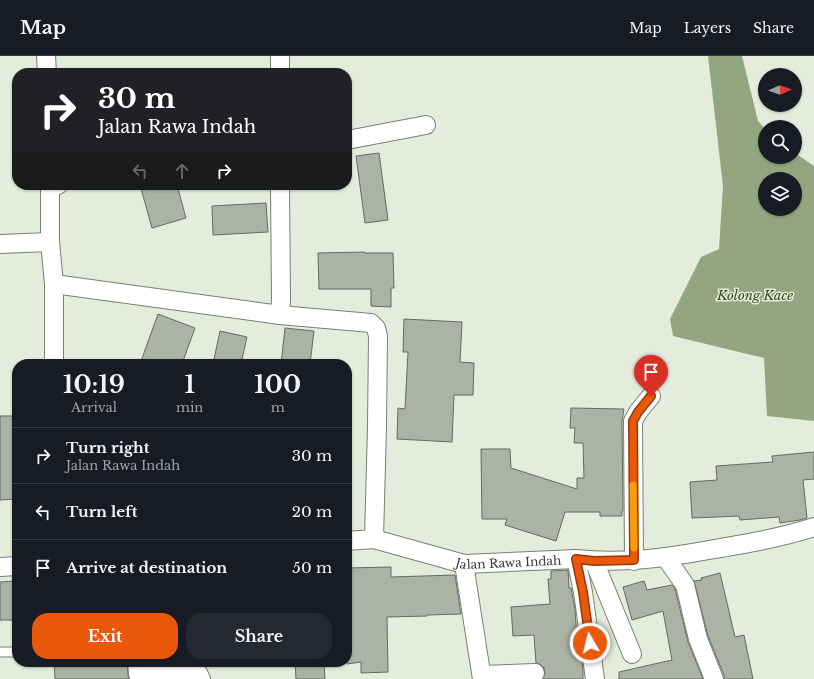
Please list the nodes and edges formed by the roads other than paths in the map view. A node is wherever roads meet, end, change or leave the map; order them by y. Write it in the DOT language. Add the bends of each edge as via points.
graph roads {
  1 [pos="46,56"];
  2 [pos="280,56"];
  3 [pos="47,68"];
  4 [pos="280,68"];
  5 [pos="426,125"];
  6 [pos="352,139"];
  7 [pos="52,190"];
  8 [pos="280,190"];
  9 [pos="50,242"];
  10 [pos="0,244"];
  11 [pos="54,284"];
  12 [pos="280,315"];
  13 [pos="54,359"];
  14 [pos="651,396"];
  15 [pos="814,527"];
  16 [pos="374,539"];
  17 [pos="352,541"];
  18 [pos="666,558"];
  19 [pos="576,559"];
  20 [pos="634,560"];
  21 [pos="594,561"];
  22 [pos="464,564"];
  23 [pos="12,566"];
  24 [pos="0,567"];
  25 [pos="0,652"];
  26 [pos="12,652"];
  27 [pos="632,654"];
  28 [pos="138,672"];
  29 [pos="535,674"];
  30 [pos="482,677"];
  31 [pos="201,679"];
  32 [pos="595,679"];
  33 [pos="714,679"];
  1 -- 3 [label="street"];
  2 -- 4 [label="street"];
  5 -- 6 [label="street"];
  7 -- 9 [label="street"];
  8 -- 12 [label="street"];
  9 -- 10 [label="street"];
  9 -- 11 [label="street"];
  11 -- 12 [label="street"];
  11 -- 13 [label="street"];
  12 -- 16 [label="street" via="371,323 376,328 378,396"];
  14 -- 20 [label="street" via="633,421"];
  15 -- 18 [label="street, Jalan Rawa Indah" via="738,546"];
  16 -- 17 [label="street, Jalan Rawa Indah"];
  16 -- 22 [label="street, Jalan Rawa Indah"];
  18 -- 20 [label="street, Jalan Rawa Indah"];
  18 -- 33 [label="street" via="685,585 698,639"];
  19 -- 21 [label="street, Jalan Rawa Indah"];
  19 -- 22 [label="street, Jalan Rawa Indah"];
  19 -- 32 [label="street"];
  20 -- 21 [label="street, Jalan Rawa Indah"];
  21 -- 27 [label="street"];
  22 -- 30 [label="street"];
  23 -- 24 [label="street"];
  25 -- 26 [label="lane"];
  28 -- 31 [label="street" via="195,670"];
  29 -- 30 [label="street"];
}
